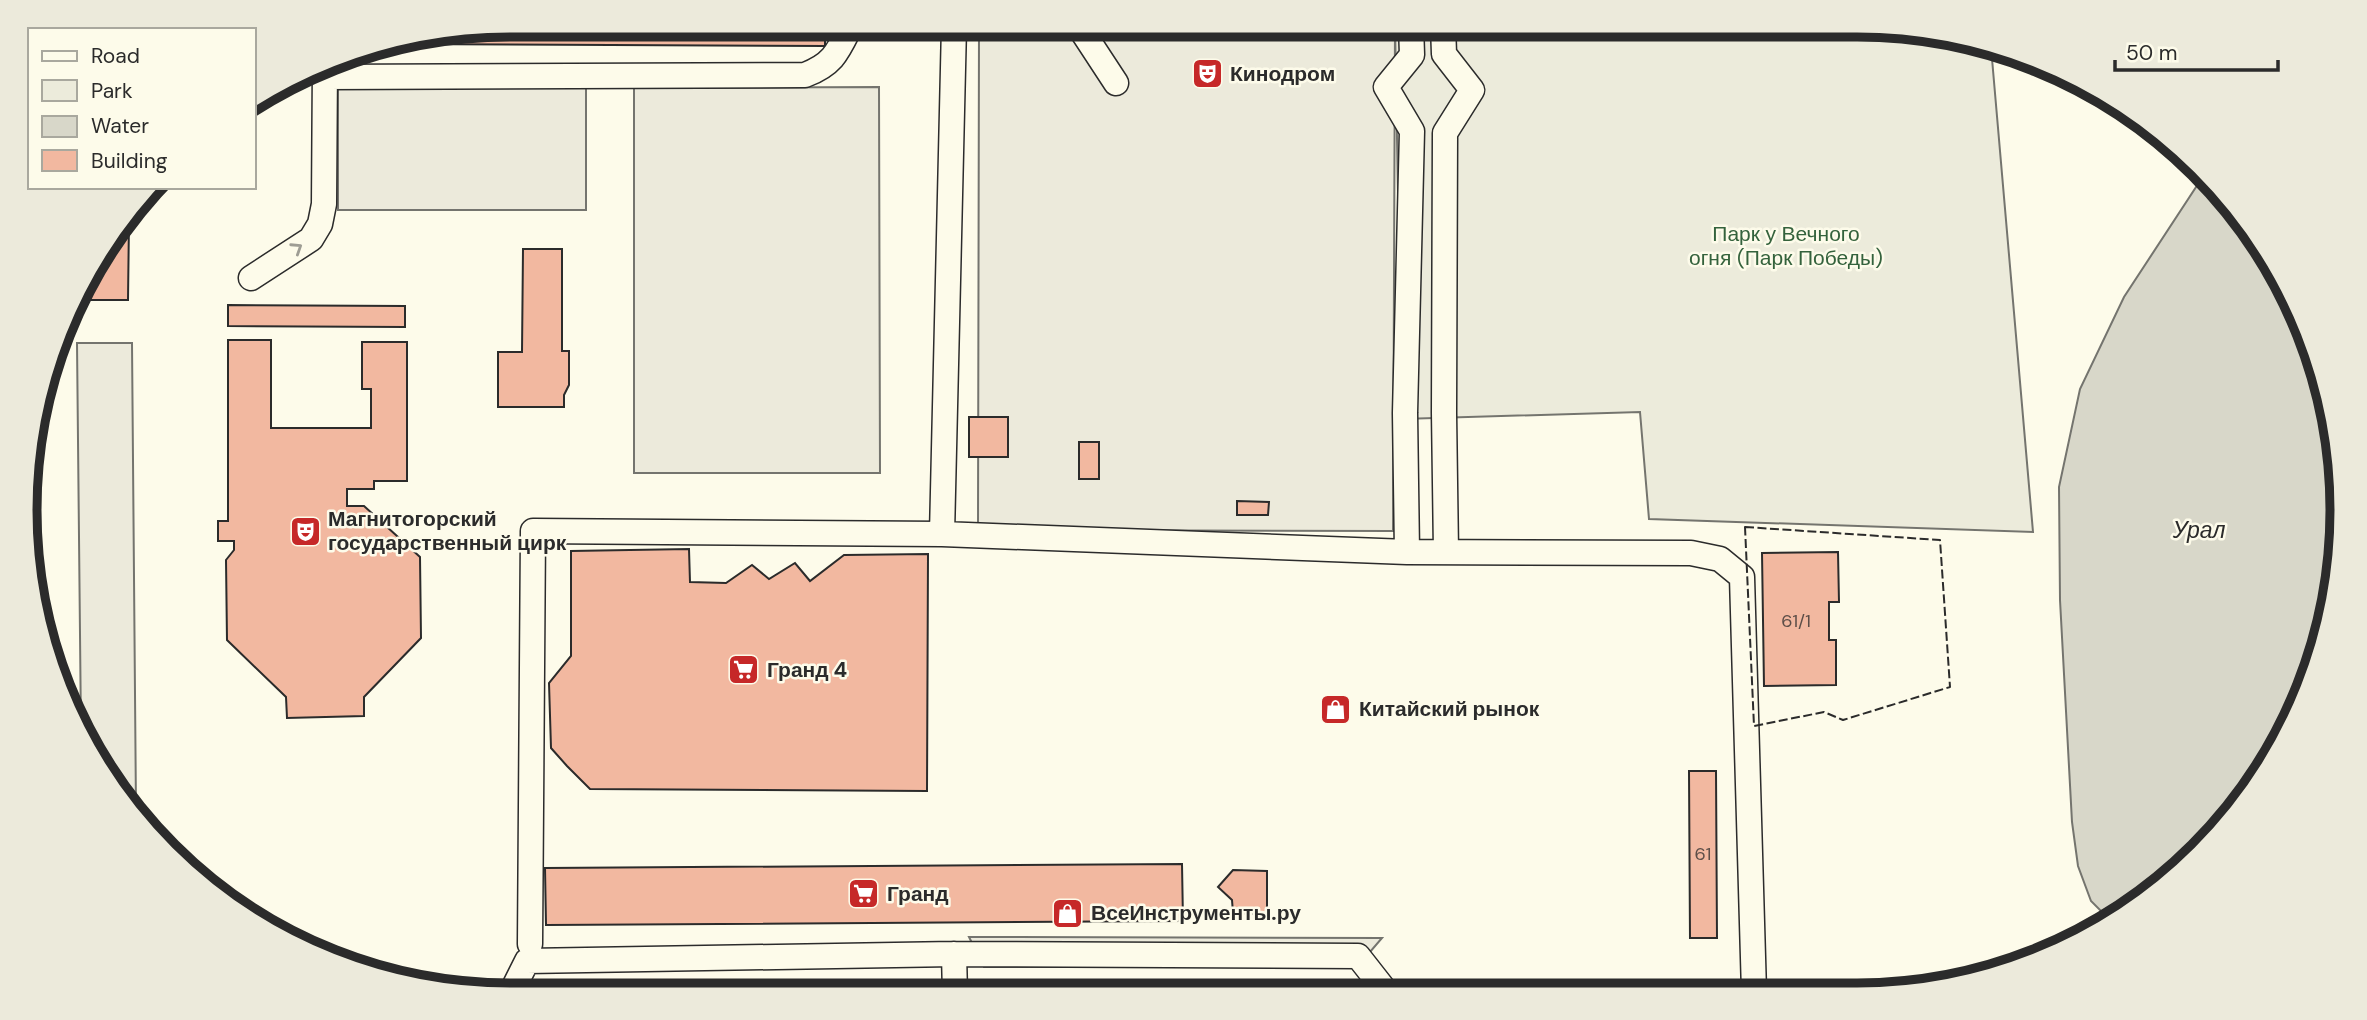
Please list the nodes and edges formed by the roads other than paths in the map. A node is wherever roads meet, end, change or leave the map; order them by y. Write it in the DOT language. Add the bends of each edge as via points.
graph roads {
  1 [pos="845,37"];
  2 [pos="954,37"];
  3 [pos="1086,37"];
  4 [pos="1411,37"];
  5 [pos="1443,37"];
  6 [pos="1444,54"];
  7 [pos="1412,55"];
  8 [pos="337,70"];
  9 [pos="325,75"];
  10 [pos="1116,83"];
  11 [pos="1412,131"];
  12 [pos="1445,133"];
  13 [pos="251,278"];
  14 [pos="1405,413"];
  15 [pos="1444,413"];
  16 [pos="942,534"];
  17 [pos="1407,552"];
  18 [pos="1446,552"];
  19 [pos="530,944"];
  20 [pos="954,954"];
  21 [pos="516,983"];
  22 [pos="955,983"];
  23 [pos="1379,983"];
  24 [pos="1754,983"];
  1 -- 8 [label="lane" via="824,68 805,75"];
  2 -- 16 [label="lane"];
  3 -- 10 [label="lane"];
  4 -- 7 [label="lane"];
  5 -- 6 [label="lane"];
  6 -- 7 [label="lane"];
  6 -- 12 [label="lane" via="1472,90"];
  7 -- 11 [label="lane" via="1386,88"];
  13 -- 9 [label="lane, one-way" via="311,239 320,225"];
  11 -- 12 [label="lane"];
  11 -- 14 [label="lane"];
  12 -- 15 [label="lane"];
  14 -- 15 [label="lane"];
  14 -- 17 [label="lane"];
  15 -- 18 [label="lane"];
  16 -- 17 [label="lane"];
  16 -- 19 [label="lane" via="533,531"];
  17 -- 18 [label="lane"];
  18 -- 24 [label="lane" via="1691,553 1720,559 1742,577"];
  20 -- 21 [label="lane" via="527,961"];
  20 -- 22 [label="lane"];
  20 -- 23 [label="lane" via="1358,956"];
}
